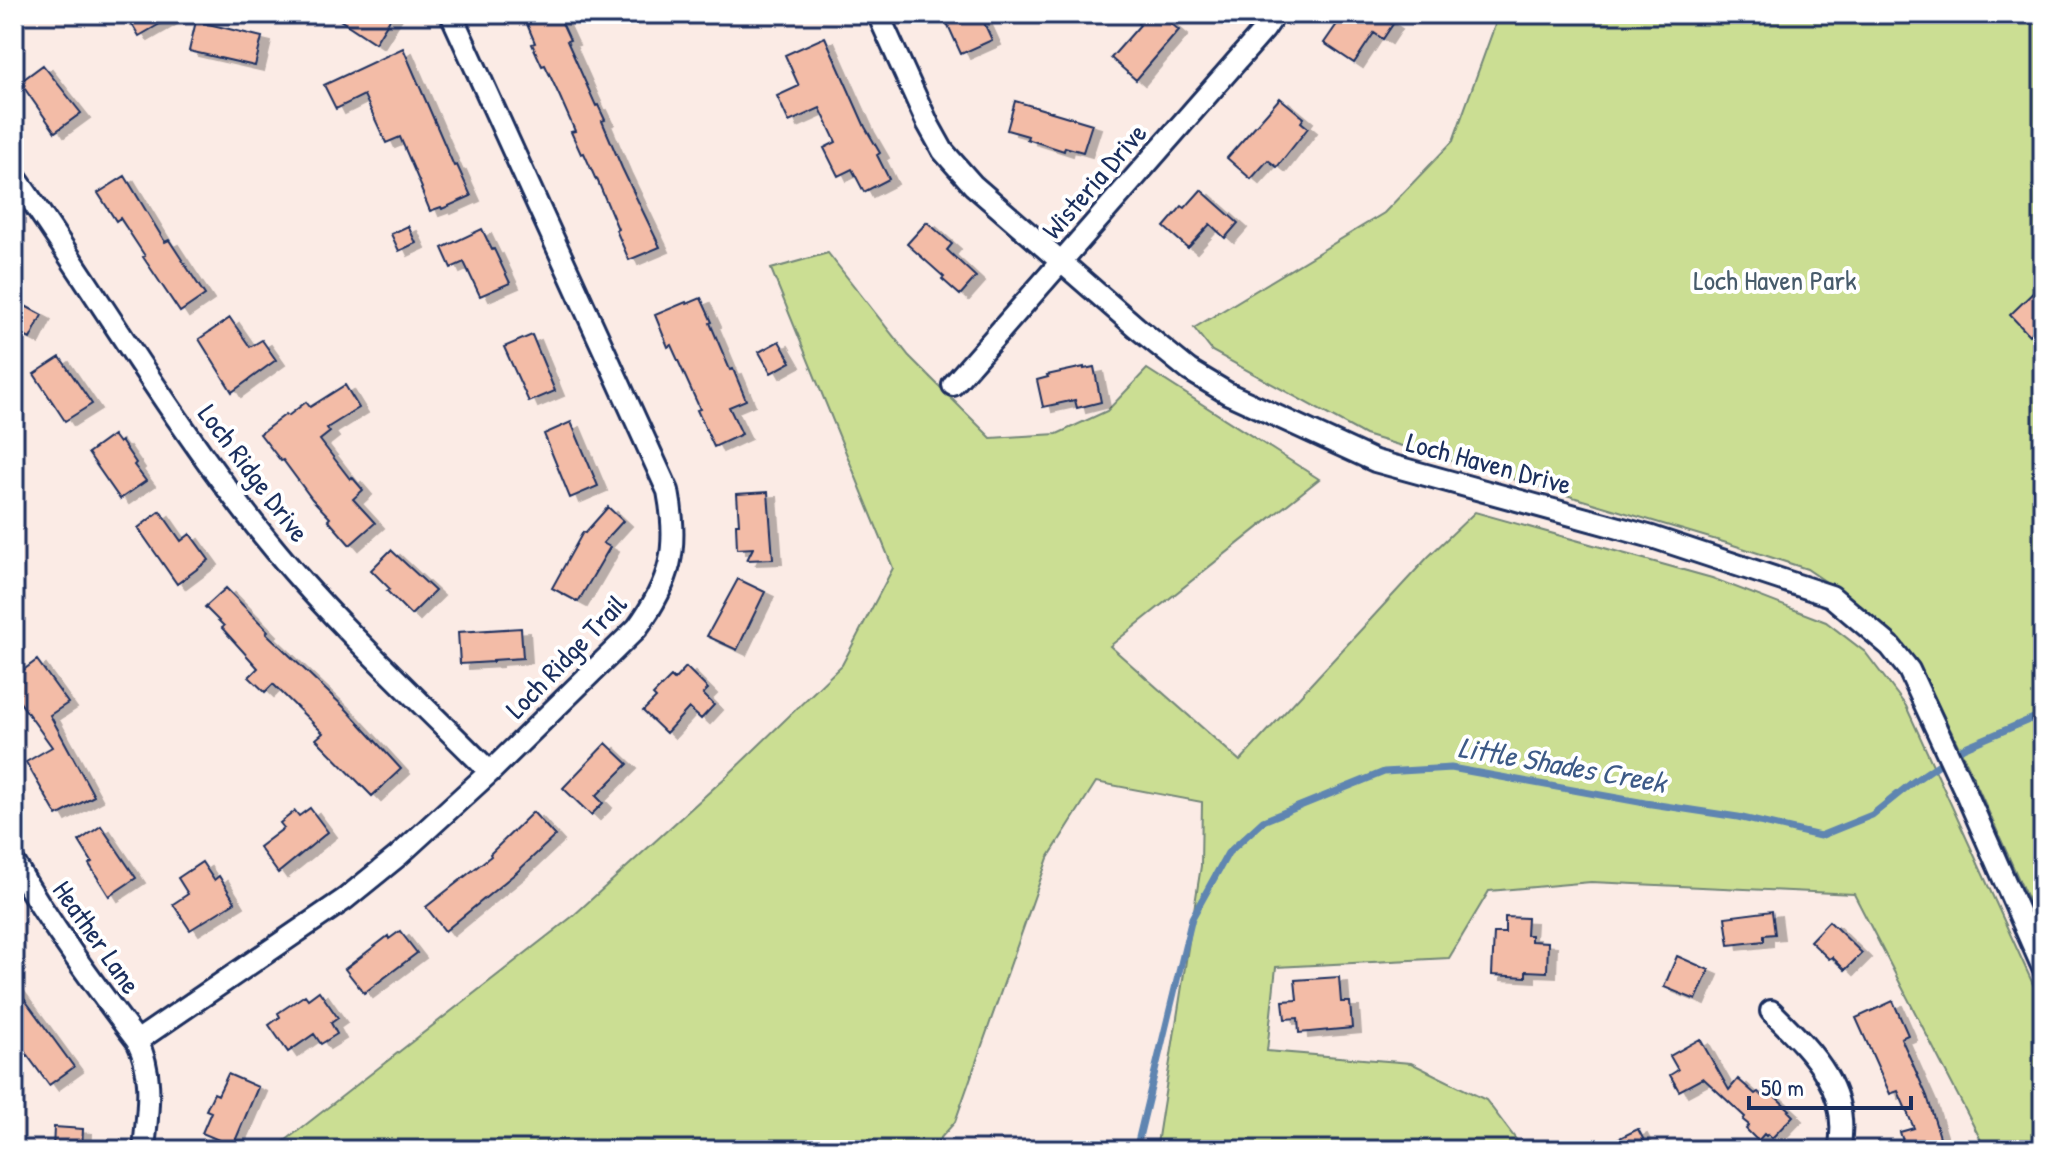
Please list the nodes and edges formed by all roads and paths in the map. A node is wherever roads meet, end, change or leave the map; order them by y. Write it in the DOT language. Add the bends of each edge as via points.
graph roads {
  1 [pos="451,14"];
  2 [pos="878,14"];
  3 [pos="1275,14"];
  4 [pos="18,187"];
  5 [pos="1061,260"];
  6 [pos="953,385"];
  7 [pos="490,772"];
  8 [pos="14,862"];
  9 [pos="2043,968"];
  10 [pos="1771,1011"];
  11 [pos="137,1041"];
  12 [pos="144,1150"];
  13 [pos="1839,1150"];
  1 -- 7 [label="street, Loch Ridge Trail" via="660,471 673,525 671,559 652,608"];
  2 -- 5 [label="street, Loch Haven Drive" via="943,151 973,185"];
  3 -- 5 [label="street, Wisteria Drive"];
  4 -- 7 [label="street, Loch Ridge Drive" via="267,540"];
  5 -- 6 [label="street, Wisteria Drive"];
  5 -- 9 [label="street, Loch Haven Drive" via="1189,370 1375,461 1652,537 1831,596 1890,646 1909,670"];
  7 -- 11 [label="street, Loch Ridge Trail" via="345,899"];
  8 -- 11 [label="street, Heather Lane" via="73,956"];
  10 -- 13 [label="street" via="1828,1076 1842,1119"];
  11 -- 12 [label="street" via="149,1080"];
}
